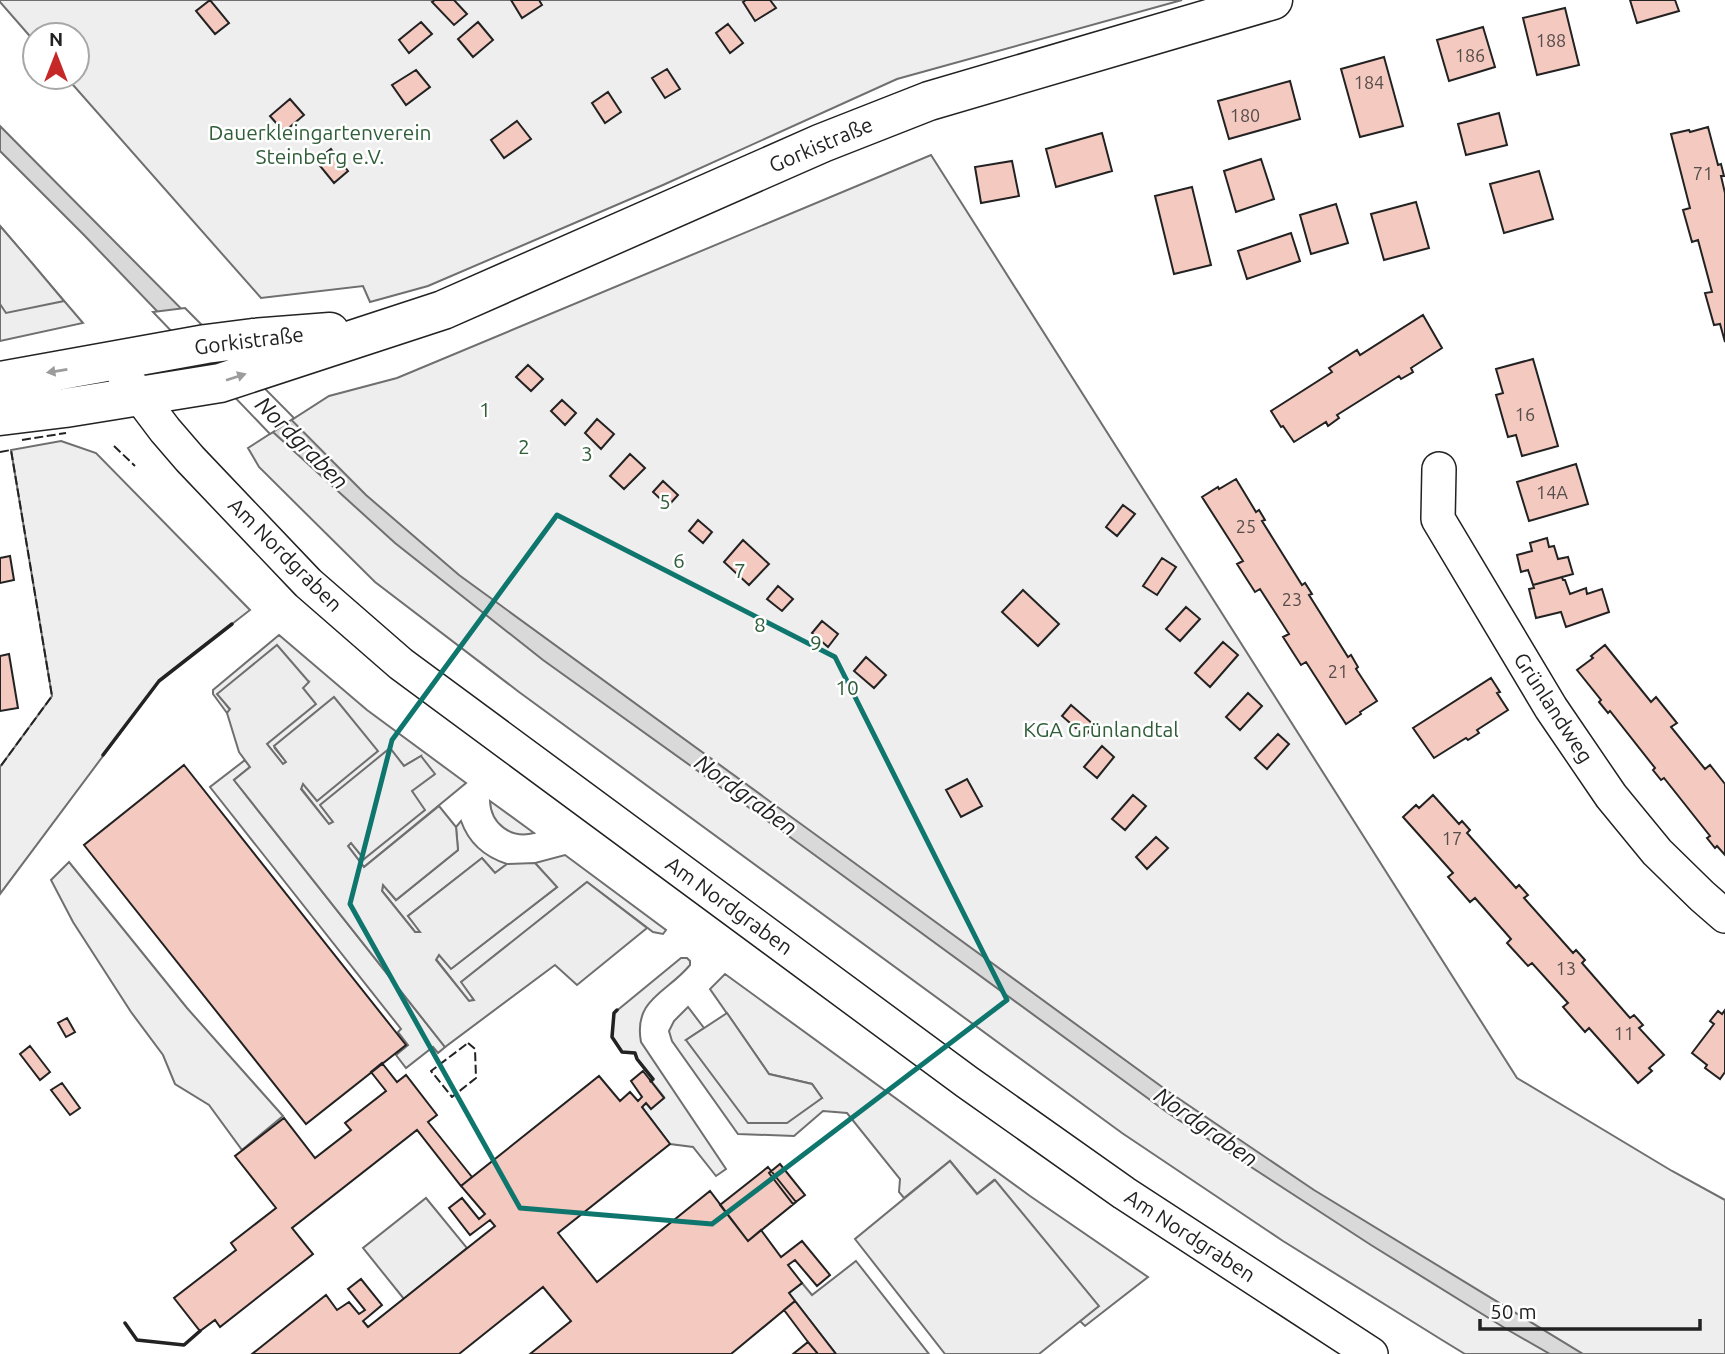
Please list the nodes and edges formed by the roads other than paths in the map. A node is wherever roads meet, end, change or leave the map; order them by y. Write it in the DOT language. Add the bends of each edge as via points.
graph roads {
  1 [pos="1273,0"];
  2 [pos="266,351"];
  3 [pos="114,361"];
  4 [pos="0,381"];
  5 [pos="139,396"];
  6 [pos="0,416"];
  7 [pos="1439,469"];
  8 [pos="1725,916"];
  9 [pos="1371,1354"];
  1 -- 2 [label="main road, Gorkistraße" via="929,101 822,143 443,310 384,329"];
  2 -- 3 [label="main road, Gorkistraße" via="206,344"];
  5 -- 2 [label="main road, Gorkistraße, one-way" via="220,383"];
  3 -- 4 [label="main road, Gorkistraße, one-way"];
  3 -- 5 [label="street"];
  5 -- 6 [label="main road, Gorkistraße"];
  5 -- 9 [label="street, Am Nordgraben" via="190,459 308,583 401,664 967,1082 1124,1193"];
  7 -- 8 [label="street, Grünlandweg" via="1438,519 1550,708 1611,796 1657,852"];
}
